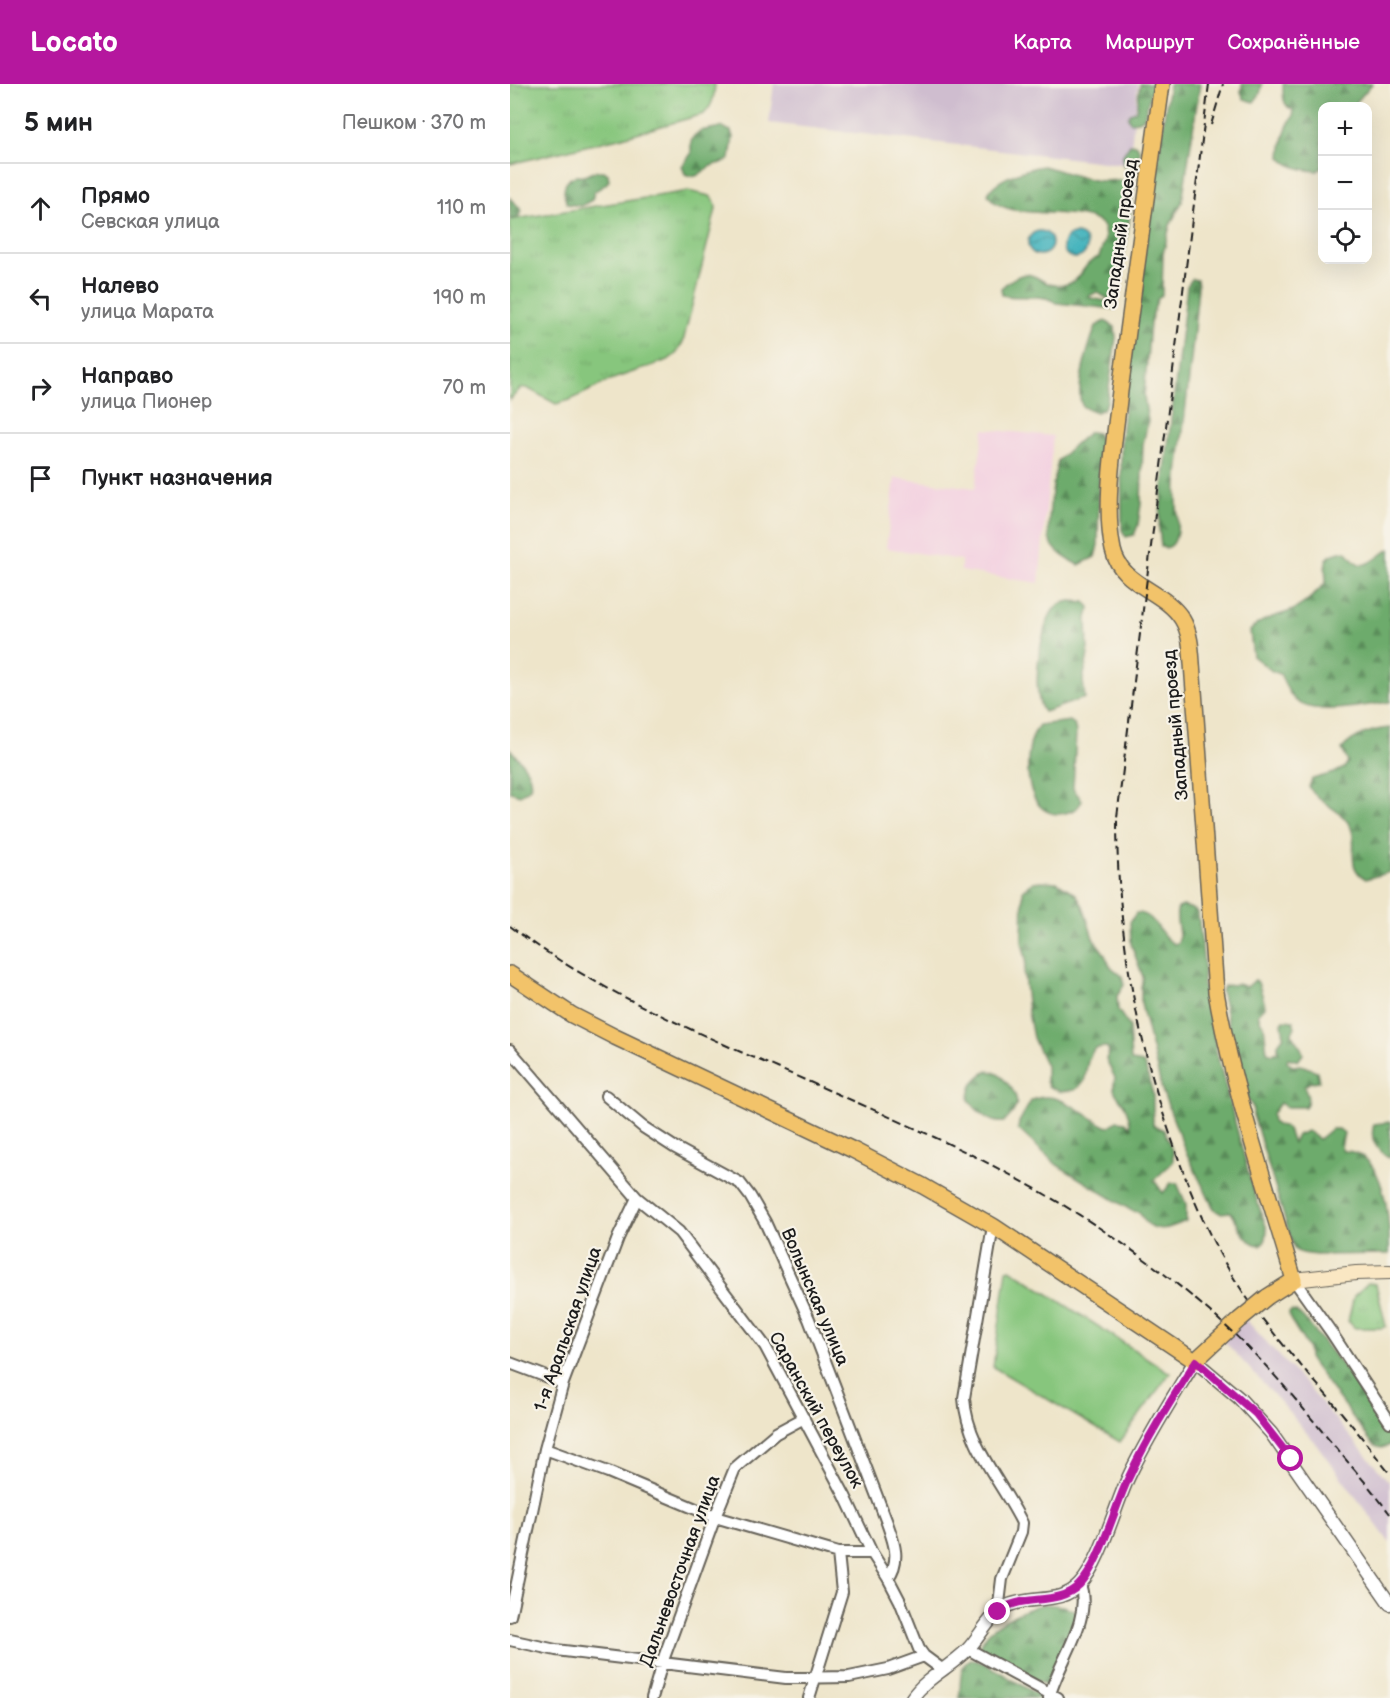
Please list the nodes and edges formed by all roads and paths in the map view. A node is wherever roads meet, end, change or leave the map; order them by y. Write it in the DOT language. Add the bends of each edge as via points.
graph roads {
  1 [pos="1162,84"];
  2 [pos="510,974"];
  3 [pos="510,1051"];
  4 [pos="606,1096"];
  5 [pos="637,1198"];
  6 [pos="993,1227"];
  7 [pos="1390,1272"];
  8 [pos="1294,1280"];
  9 [pos="1196,1361"];
  10 [pos="510,1364"];
  11 [pos="563,1383"];
  12 [pos="804,1418"];
  13 [pos="1390,1422"];
  14 [pos="546,1449"];
  15 [pos="715,1517"];
  16 [pos="872,1553"];
  17 [pos="838,1554"];
  18 [pos="888,1578"];
  19 [pos="1080,1584"];
  20 [pos="1390,1604"];
  21 [pos="998,1612"];
  22 [pos="510,1616"];
  23 [pos="510,1640"];
  24 [pos="968,1649"];
  25 [pos="924,1656"];
  26 [pos="662,1663"];
  27 [pos="943,1670"];
  28 [pos="814,1676"];
  29 [pos="1053,1696"];
  30 [pos="652,1698"];
  31 [pos="808,1698"];
  32 [pos="912,1698"];
  1 -- 8 [label="main road, Западный проезд" via="1112,467 1113,550 1124,573 1175,610 1189,636 1217,1002 1234,1076"];
  2 -- 6 [label="main road" via="572,1015 853,1150"];
  3 -- 5 [label="street, Саранский переулок"];
  4 -- 18 [label="street, Волынская улица" via="643,1127 740,1183 750,1196 809,1318 886,1520 896,1558"];
  5 -- 11 [label="street, 1-я Аральская улица" via="614,1247"];
  5 -- 12 [label="street, Саранский переулок" via="679,1232 765,1346"];
  6 -- 9 [label="main road"];
  6 -- 21 [label="street" via="964,1398 976,1443 1022,1523 1002,1579"];
  7 -- 8 [label="main road"];
  8 -- 9 [label="main road, bridge" via="1239,1320"];
  8 -- 13 [label="street"];
  9 -- 19 [label="street" via="1133,1468 1096,1557"];
  9 -- 20 [label="street" via="1256,1414"];
  10 -- 11 [label="street"];
  11 -- 14 [label="street, 1-я Аральская улица"];
  12 -- 15 [label="street, Дальневосточная улица" via="776,1433 735,1468"];
  12 -- 16 [label="street, Саранский переулок"];
  14 -- 15 [label="street"];
  14 -- 22 [label="street, 1-я Аральская улица"];
  15 -- 17 [label="street"];
  15 -- 26 [label="street, Дальневосточная улица"];
  16 -- 17 [label="street"];
  16 -- 18 [label="street, Саранский переулок"];
  17 -- 28 [label="street" via="842,1592"];
  18 -- 25 [label="street, Саранский переулок"];
  19 -- 21 [label="street" via="1058,1597 1016,1603"];
  19 -- 29 [label="street" via="1083,1597 1079,1624"];
  21 -- 24 [label="street"];
  23 -- 26 [label="street" via="556,1650"];
  24 -- 27 [label="street"];
  24 -- 29 [label="street"];
  25 -- 27 [label="street, Саранский переулок"];
  25 -- 28 [label="street" via="865,1675"];
  26 -- 28 [label="street" via="786,1678"];
  26 -- 30 [label="street, Дальневосточная улица"];
  27 -- 32 [label="street"];
  28 -- 31 [label="street"];
}
